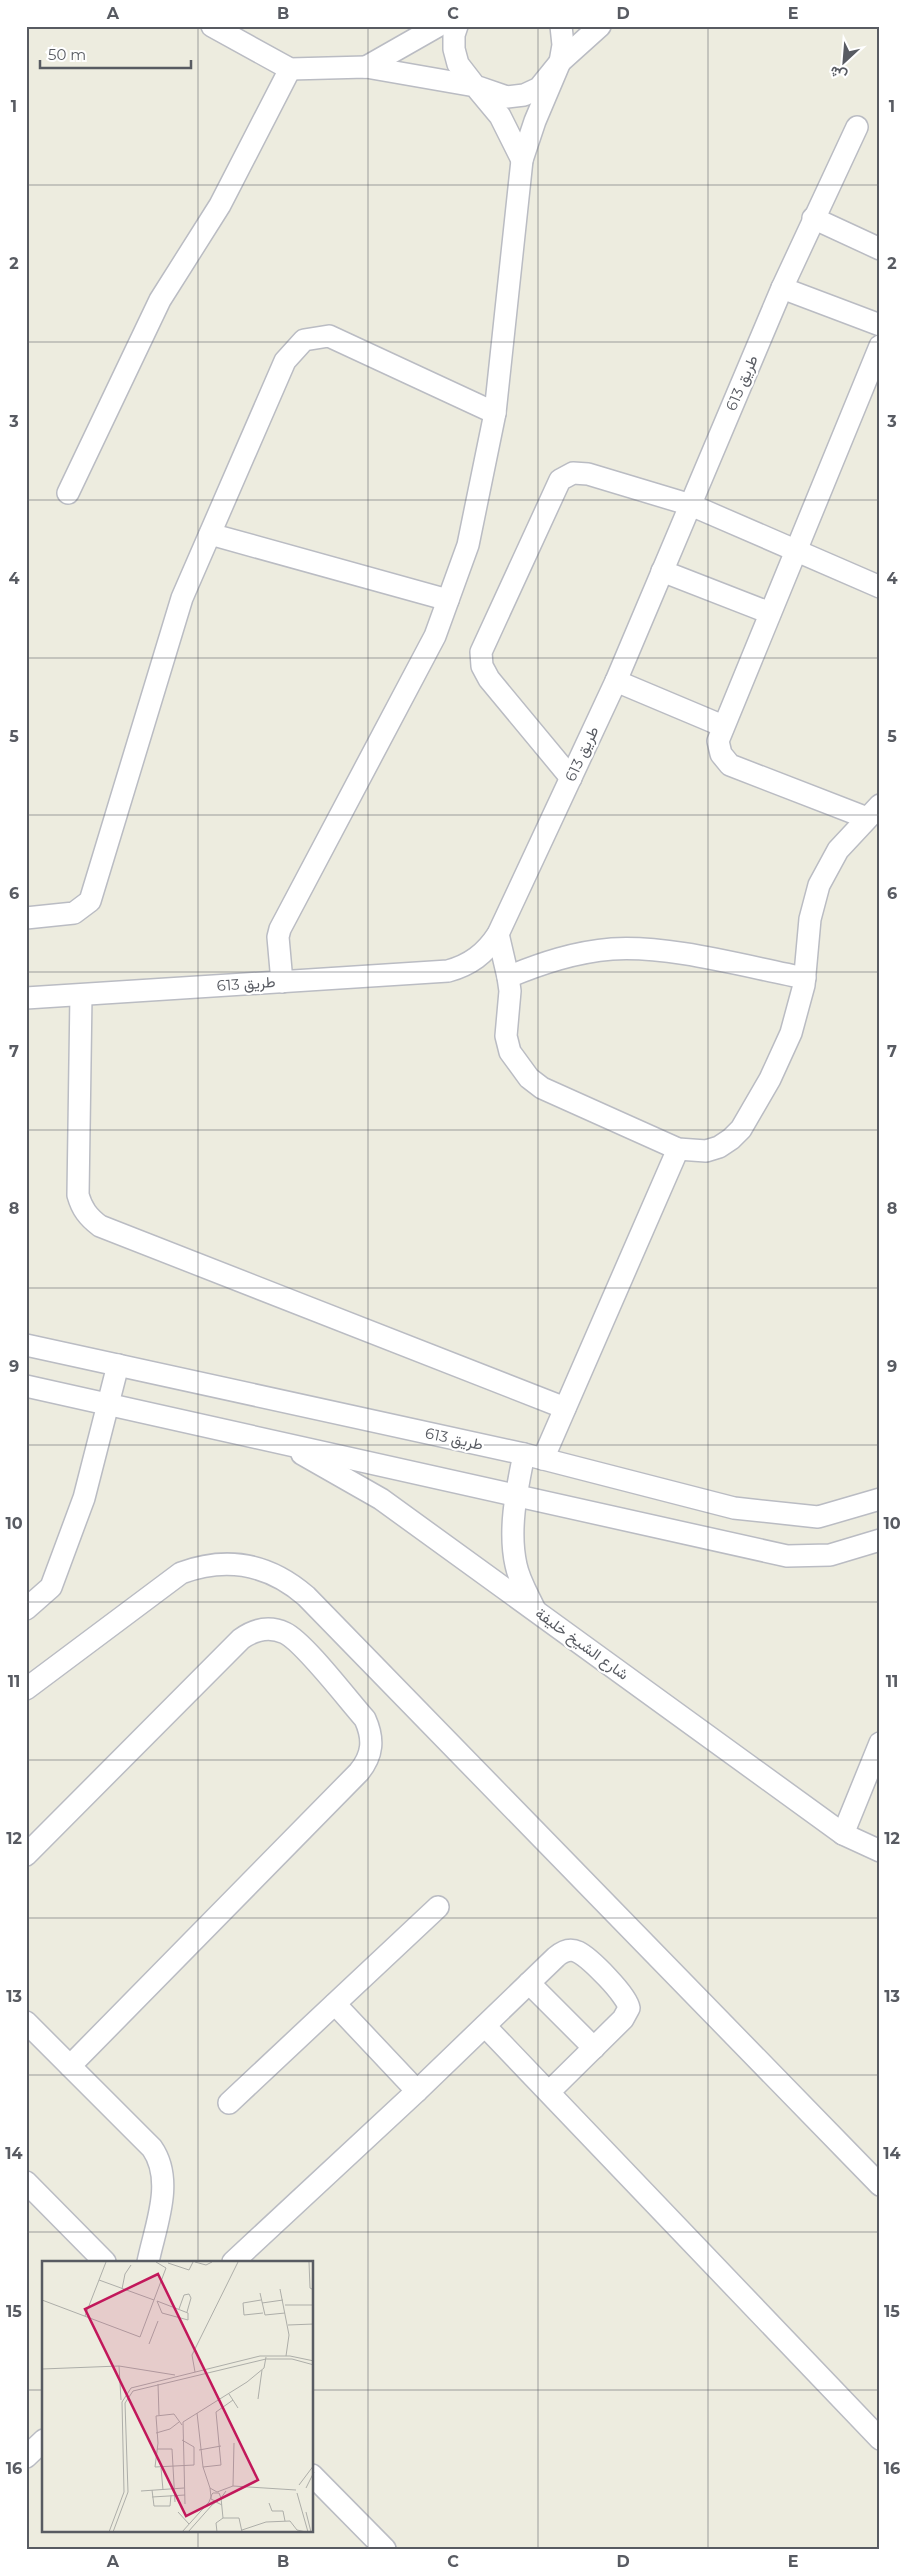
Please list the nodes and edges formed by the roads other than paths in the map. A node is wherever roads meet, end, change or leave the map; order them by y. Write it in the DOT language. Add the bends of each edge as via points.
graph roads {
  1 [pos="212,26"];
  2 [pos="438,26"];
  3 [pos="457,26"];
  4 [pos="561,26"];
  5 [pos="600,26"];
  6 [pos="560,62"];
  7 [pos="366,67"];
  8 [pos="290,69"];
  9 [pos="475,86"];
  10 [pos="857,127"];
  11 [pos="522,160"];
  12 [pos="813,218"];
  13 [pos="880,250"];
  14 [pos="782,288"];
  15 [pos="880,325"];
  16 [pos="880,346"];
  17 [pos="495,413"];
  18 [pos="68,493"];
  19 [pos="691,505"];
  20 [pos="210,534"];
  21 [pos="796,549"];
  22 [pos="662,571"];
  23 [pos="880,587"];
  24 [pos="448,600"];
  25 [pos="770,613"];
  26 [pos="616,681"];
  27 [pos="723,726"];
  28 [pos="571,778"];
  29 [pos="873,812"];
  30 [pos="26,918"];
  31 [pos="498,934"];
  32 [pos="508,977"];
  33 [pos="805,978"];
  34 [pos="282,982"];
  35 [pos="81,995"];
  36 [pos="26,998"];
  37 [pos="678,1149"];
  38 [pos="26,1346"];
  39 [pos="118,1365"];
  40 [pos="26,1386"];
  41 [pos="108,1404"];
  42 [pos="565,1408"];
  43 [pos="281,1443"];
  44 [pos="533,1456"];
  45 [pos="516,1496"];
  46 [pos="880,1499"];
  47 [pos="880,1540"];
  48 [pos="534,1608"];
  49 [pos="26,1609"];
  50 [pos="26,1689"];
  51 [pos="880,1743"];
  52 [pos="843,1834"];
  53 [pos="880,1851"];
  54 [pos="26,1855"];
  55 [pos="438,1907"];
  56 [pos="529,1983"];
  57 [pos="335,2004"];
  58 [pos="26,2022"];
  59 [pos="485,2026"];
  60 [pos="594,2048"];
  61 [pos="70,2066"];
  62 [pos="417,2091"];
  63 [pos="549,2092"];
  64 [pos="229,2103"];
  65 [pos="26,2182"];
  66 [pos="880,2185"];
  67 [pos="104,2261"];
  68 [pos="148,2261"];
  69 [pos="234,2261"];
  70 [pos="880,2439"];
  71 [pos="42,2442"];
  72 [pos="26,2457"];
  73 [pos="314,2477"];
  74 [pos="385,2549"];
  1 -- 8 [label="street"];
  2 -- 7 [label="street"];
  3 -- 9 [label="street" via="454,48 458,64"];
  4 -- 6 [label="street" via="563,46"];
  5 -- 6 [label="street"];
  6 -- 9 [label="street" via="539,88 524,95 507,98"];
  6 -- 11 [label="street"];
  7 -- 8 [label="street"];
  7 -- 9 [label="street"];
  8 -- 18 [label="street" via="220,205 160,300"];
  9 -- 11 [label="street" via="500,116"];
  10 -- 12 [label="street, طريق 613"];
  11 -- 17 [label="street"];
  12 -- 13 [label="street"];
  12 -- 14 [label="street, طريق 613"];
  14 -- 15 [label="street"];
  14 -- 19 [label="street, طريق 613"];
  16 -- 21 [label="street"];
  17 -- 20 [label="street" via="328,336 304,340 285,361"];
  17 -- 24 [label="street" via="468,545"];
  19 -- 21 [label="street"];
  19 -- 22 [label="street, طريق 613"];
  19 -- 28 [label="street" via="588,474 573,473 560,480 481,652 482,666 490,679"];
  20 -- 24 [label="street"];
  20 -- 30 [label="street" via="182,598 90,901 74,913"];
  21 -- 23 [label="street"];
  21 -- 25 [label="street"];
  22 -- 25 [label="street"];
  22 -- 26 [label="street, طريق 613"];
  24 -- 34 [label="street" via="435,636 280,929"];
  25 -- 27 [label="street"];
  26 -- 27 [label="street"];
  26 -- 28 [label="street, طريق 613"];
  27 -- 29 [label="street" via="718,748 730,765"];
  28 -- 31 [label="street, طريق 613"];
  29 -- 33 [label="street" via="838,850 819,885 810,919"];
  31 -- 32 [label="street"];
  31 -- 34 [label="street, طريق 613" via="480,956 448,971"];
  32 -- 33 [label="street" via="569,956 612,949 638,949"];
  32 -- 37 [label="street" via="510,992 506,1036 510,1052 529,1078 542,1088"];
  33 -- 37 [label="street" via="782,1056 741,1129 719,1147 699,1151"];
  34 -- 35 [label="street, طريق 613"];
  35 -- 36 [label="street, طريق 613"];
  35 -- 42 [label="street" via="78,1195 85,1213 92,1220 100,1226"];
  37 -- 42 [label="street"];
  38 -- 39 [label="street, طريق 613"];
  39 -- 41 [label="street"];
  39 -- 44 [label="street, طريق 613"];
  40 -- 41 [label="street"];
  41 -- 43 [label="street"];
  41 -- 49 [label="street" via="84,1498 51,1587"];
  42 -- 44 [label="street"];
  43 -- 45 [label="street"];
  43 -- 48 [label="street, شارع الشيخ خليفة" via="381,1499"];
  44 -- 45 [label="street"];
  44 -- 46 [label="street, طريق 613" via="734,1508 818,1518"];
  45 -- 47 [label="street" via="787,1556 830,1556"];
  45 -- 48 [label="street" via="516,1568"];
  48 -- 52 [label="street, شارع الشيخ خليفة"];
  50 -- 66 [label="street" via="181,1573 205,1565 230,1563 263,1569 279,1576 306,1596"];
  51 -- 52 [label="street"];
  52 -- 53 [label="street, شارع الشيخ خليفة"];
  54 -- 61 [label="street" via="241,1639 257,1630 276,1630 296,1641 365,1719 370,1729 370,1752 359,1772"];
  55 -- 57 [label="street"];
  56 -- 59 [label="street"];
  56 -- 60 [label="street"];
  56 -- 60 [label="street" via="561,1953 573,1951 584,1956 618,1990 628,2001 627,2013"];
  57 -- 62 [label="street"];
  57 -- 64 [label="street"];
  58 -- 61 [label="street"];
  59 -- 62 [label="street"];
  59 -- 63 [label="street"];
  60 -- 63 [label="street"];
  61 -- 68 [label="street" via="152,2148 160,2163 164,2184"];
  62 -- 69 [label="street"];
  63 -- 70 [label="street"];
  65 -- 67 [label="street"];
  71 -- 72 [label="street"];
  73 -- 74 [label="street"];
}
